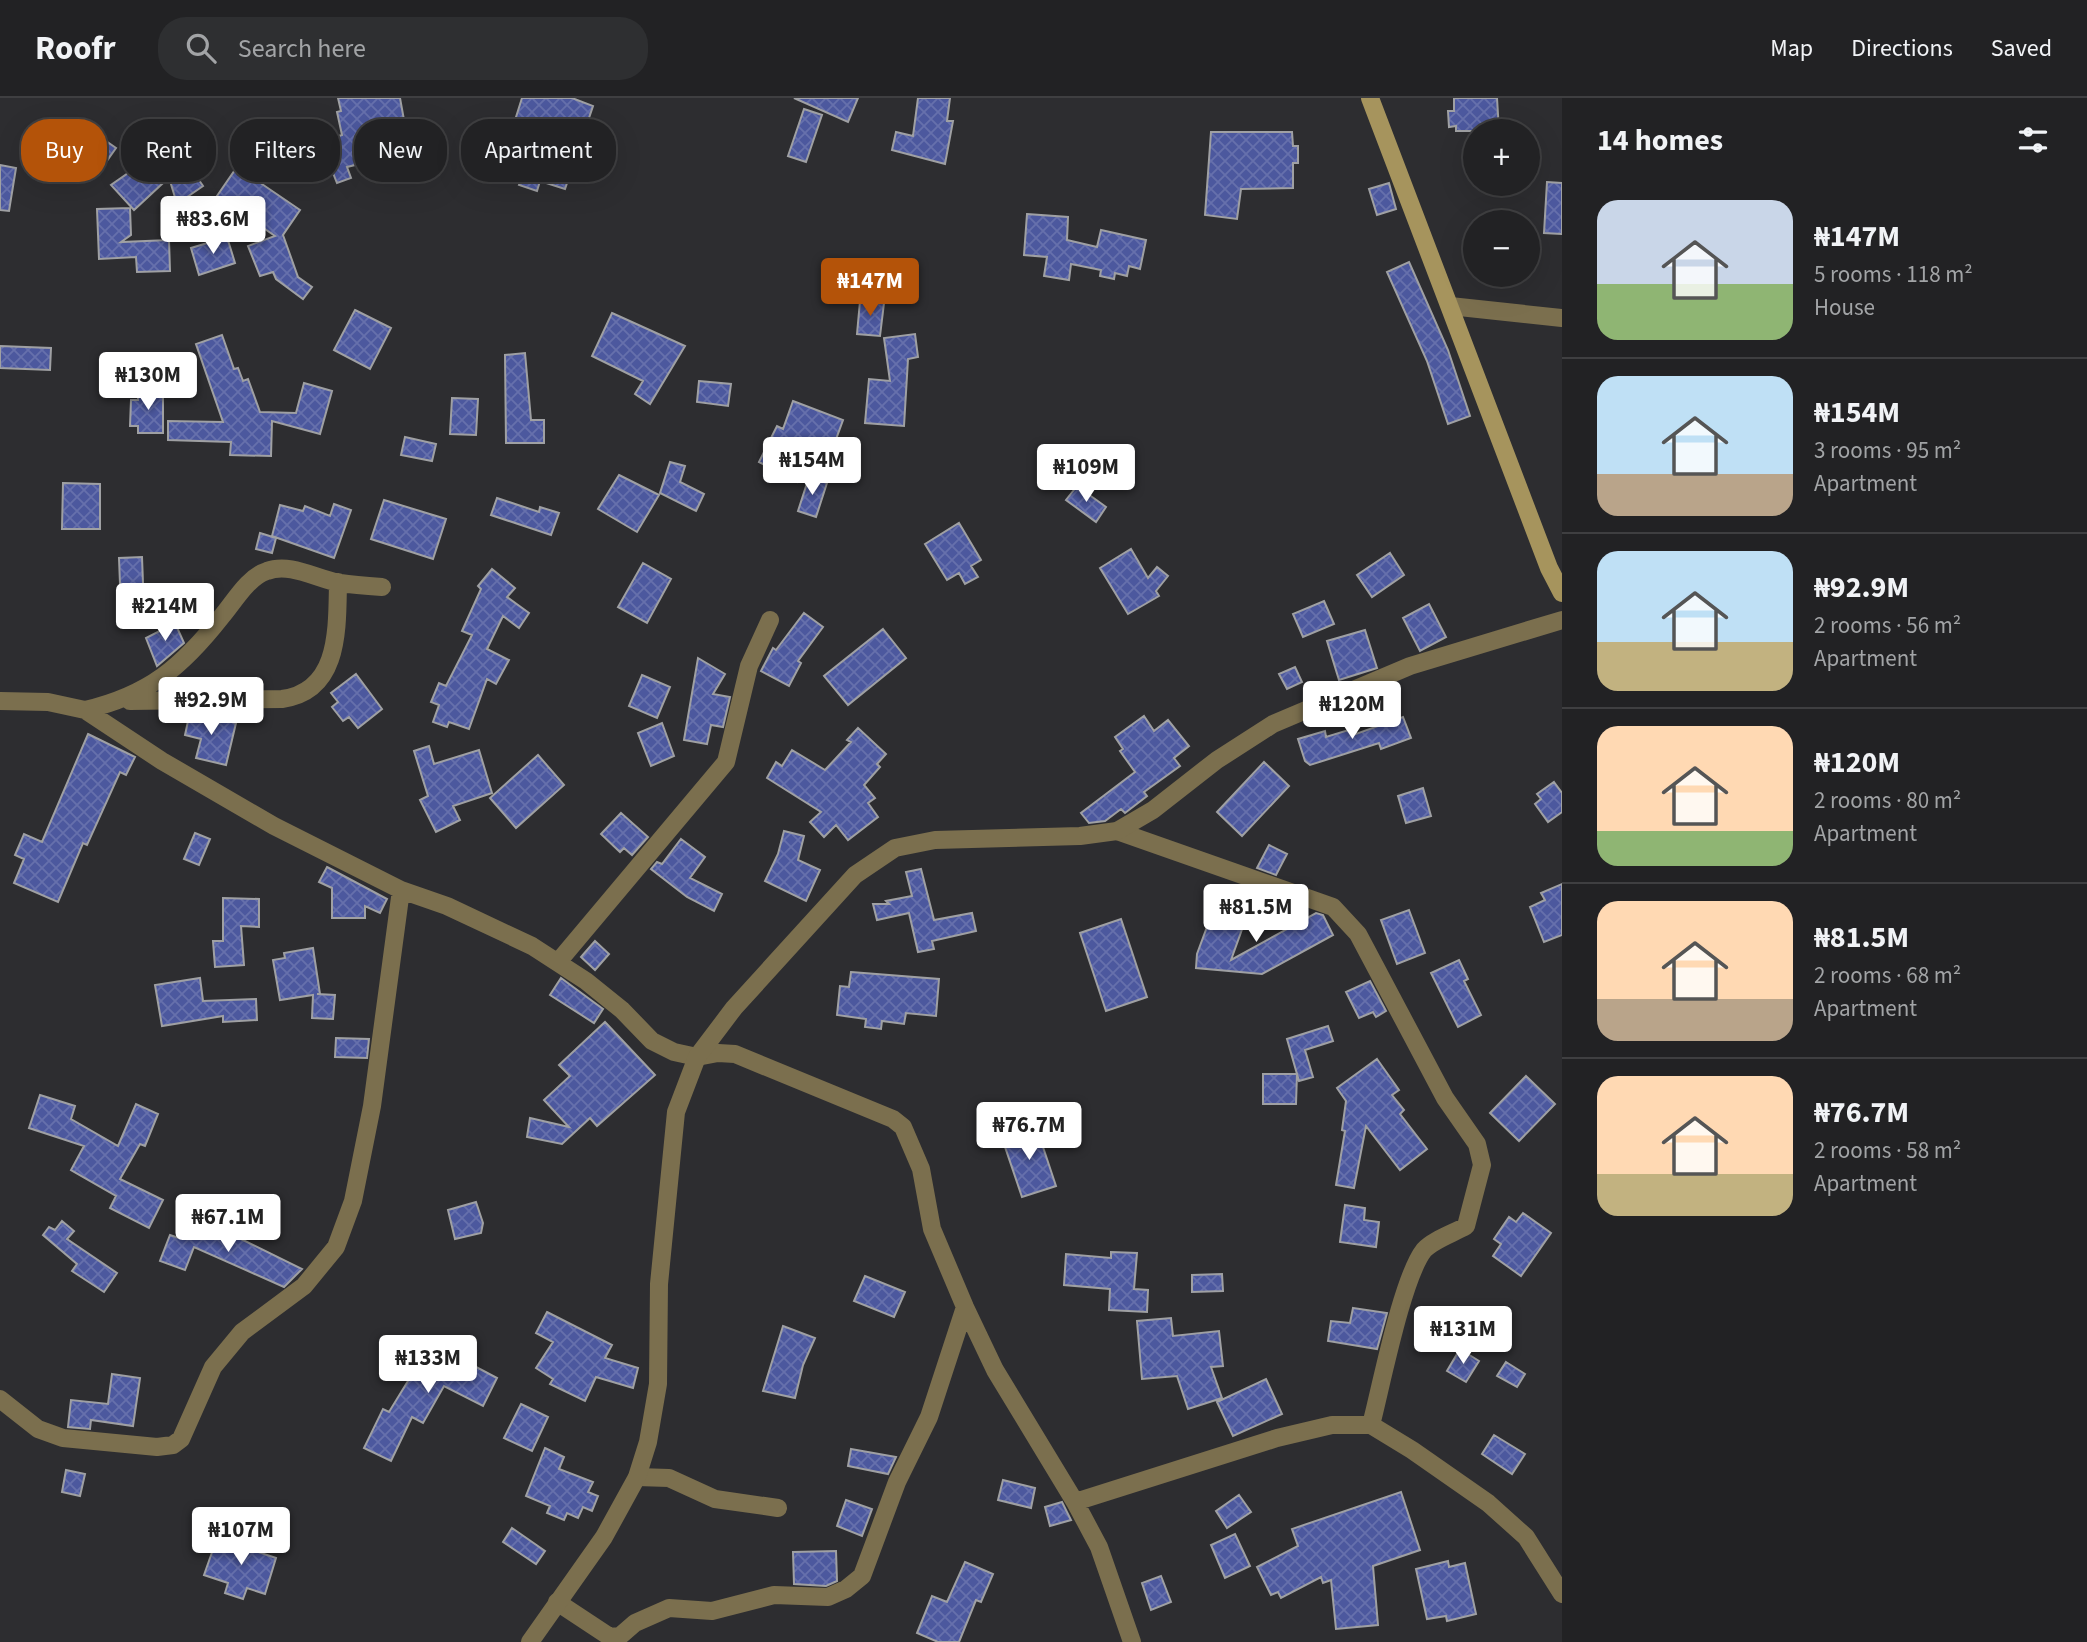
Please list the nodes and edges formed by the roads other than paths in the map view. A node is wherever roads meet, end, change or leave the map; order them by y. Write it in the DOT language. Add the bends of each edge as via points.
graph roads {
  1 [pos="1370,98"];
  2 [pos="1450,306"];
  3 [pos="1562,318"];
  4 [pos="338,582"];
  5 [pos="382,587"];
  6 [pos="1562,593"];
  7 [pos="770,620"];
  8 [pos="1562,620"];
  9 [pos="0,701"];
  10 [pos="120,702"];
  11 [pos="85,710"];
  12 [pos="1117,831"];
  13 [pos="401,890"];
  14 [pos="558,962"];
  15 [pos="697,1057"];
  16 [pos="965,1307"];
  17 [pos="0,1399"];
  18 [pos="1371,1425"];
  19 [pos="637,1476"];
  20 [pos="1075,1502"];
  21 [pos="778,1508"];
  22 [pos="1562,1594"];
  23 [pos="558,1602"];
  24 [pos="530,1642"];
  25 [pos="1132,1642"];
  1 -- 2 [label="main road"];
  2 -- 3 [label="street"];
  2 -- 6 [label="main road"];
  4 -- 5 [label="street"];
  4 -- 10 [label="street" via="288,569 266,571 247,586 194,652 151,687"];
  4 -- 10 [label="street" via="334,650 320,677 302,696"];
  7 -- 14 [label="street" via="749,666 726,761"];
  8 -- 12 [label="street" via="1410,666 1273,724"];
  9 -- 11 [label="street" via="48,702"];
  10 -- 11 [label="street"];
  11 -- 13 [label="street" via="274,826"];
  12 -- 15 [label="street" via="935,840 894,848 855,875 734,1008"];
  12 -- 18 [label="street" via="1333,907 1359,934 1445,1098 1476,1144 1482,1165 1466,1226 1425,1249 1416,1265"];
  13 -- 14 [label="street" via="447,906"];
  13 -- 17 [label="street" via="372,1106 353,1201 336,1247 304,1286 242,1332 213,1367 181,1439 173,1446 63,1438 38,1429"];
  14 -- 15 [label="street" via="622,1010 652,1041"];
  15 -- 16 [label="street" via="735,1054 880,1111 903,1127 921,1169 932,1228"];
  15 -- 19 [label="street" via="676,1112 659,1284 658,1384"];
  16 -- 20 [label="street" via="995,1370"];
  16 -- 23 [label="street" via="929,1417 897,1482 862,1576 846,1589 828,1597 774,1595 712,1611 669,1608 635,1623 620,1636 610,1637"];
  18 -- 20 [label="street" via="1332,1425 1278,1438"];
  18 -- 22 [label="street" via="1488,1503 1526,1537"];
  19 -- 21 [label="street" via="668,1478 715,1500"];
  19 -- 23 [label="street" via="604,1537"];
  20 -- 25 [label="street" via="1099,1547"];
  23 -- 24 [label="street"];
}
